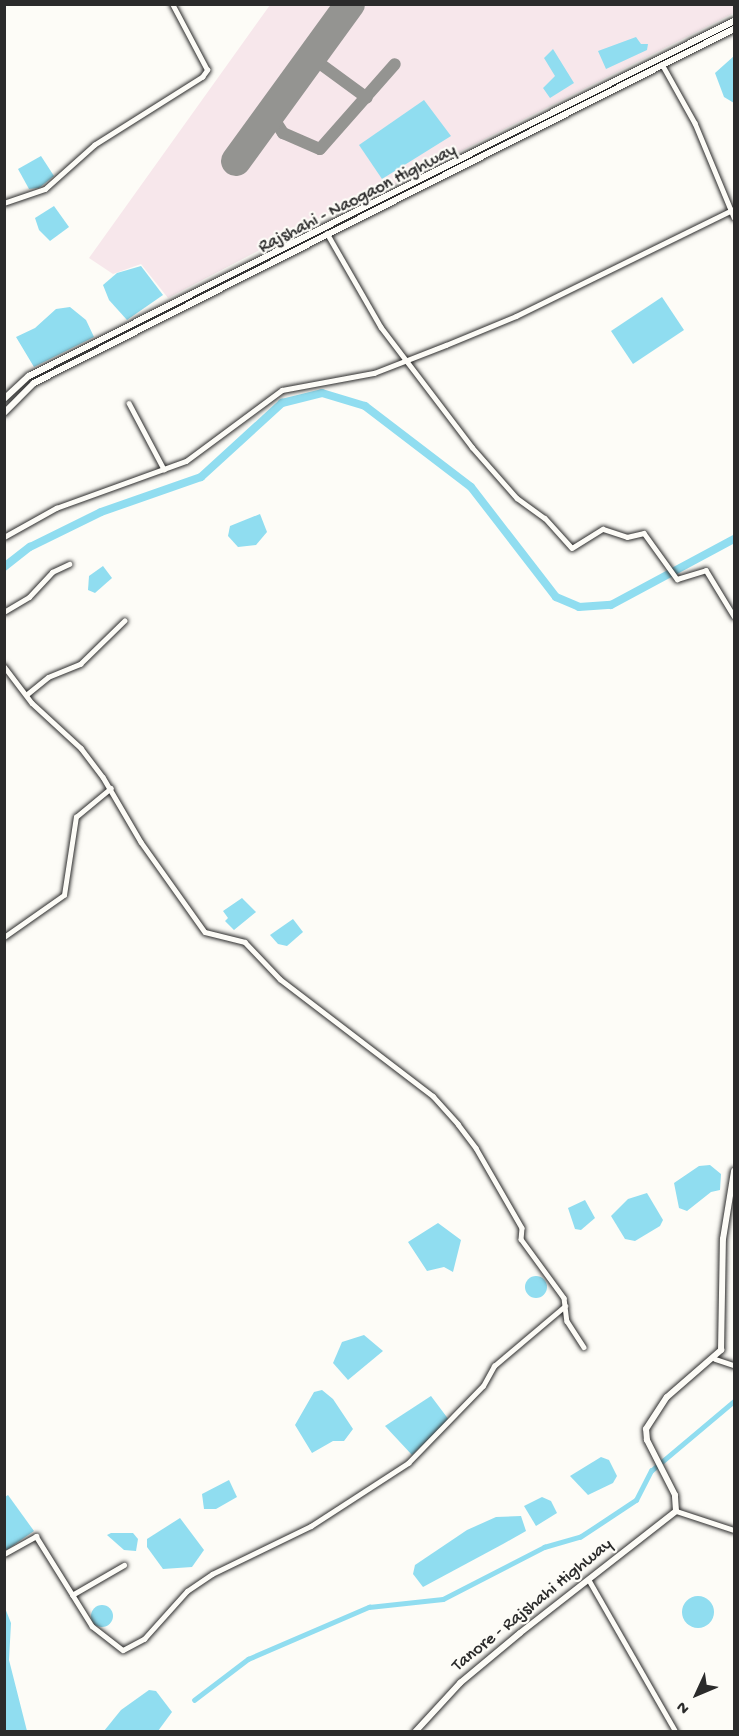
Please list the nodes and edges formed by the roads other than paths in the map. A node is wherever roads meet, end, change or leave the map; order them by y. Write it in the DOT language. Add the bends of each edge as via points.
graph roads {
  1 [pos="172,4"];
  2 [pos="735,21"];
  3 [pos="735,29"];
  4 [pos="662,64"];
  5 [pos="4,203"];
  6 [pos="733,210"];
  7 [pos="735,217"];
  8 [pos="327,233"];
  9 [pos="312,237"];
  10 [pos="406,359"];
  11 [pos="4,399"];
  12 [pos="129,403"];
  13 [pos="4,413"];
  14 [pos="164,469"];
  15 [pos="4,537"];
  16 [pos="69,564"];
  17 [pos="4,612"];
  18 [pos="735,615"];
  19 [pos="124,621"];
  20 [pos="4,666"];
  21 [pos="26,695"];
  22 [pos="111,788"];
  23 [pos="4,937"];
  24 [pos="735,1171"];
  25 [pos="565,1306"];
  26 [pos="584,1347"];
  27 [pos="715,1359"];
  28 [pos="735,1365"];
  29 [pos="676,1511"];
  30 [pos="735,1530"];
  31 [pos="4,1554"];
  32 [pos="124,1565"];
  33 [pos="589,1580"];
  34 [pos="72,1595"];
  35 [pos="415,1731"];
  36 [pos="676,1731"];
  1 -- 5 [label="street" via="207,70 202,77 94,145 45,189"];
  2 -- 9 [label="main road, Rajshahi - Naogaon Highway"];
  3 -- 4 [label="main road, Rajshahi - Naogaon Highway"];
  4 -- 6 [label="street"];
  4 -- 8 [label="main road, Rajshahi - Naogaon Highway"];
  6 -- 7 [label="street"];
  6 -- 10 [label="street" via="507,320"];
  8 -- 9 [label="main road, Rajshahi - Naogaon Highway"];
  8 -- 10 [label="street" via="362,298"];
  9 -- 11 [label="main road, Rajshahi - Naogaon Highway" via="29,376"];
  9 -- 13 [label="main road, Rajshahi - Naogaon Highway" via="34,383"];
  10 -- 14 [label="street" via="374,373 282,390 208,449"];
  10 -- 18 [label="street" via="494,475 545,518 573,548 603,529 627,537 644,533 677,579 706,570"];
  12 -- 14 [label="street"];
  14 -- 15 [label="street" via="56,508"];
  16 -- 17 [label="street" via="52,572 29,597"];
  19 -- 21 [label="street" via="80,664 48,677"];
  20 -- 21 [label="street"];
  21 -- 22 [label="street" via="51,725 81,748"];
  22 -- 23 [label="street" via="76,817 64,895"];
  22 -- 25 [label="street" via="141,842 205,932 245,942 280,979 433,1096 452,1117 476,1148 522,1228 521,1239 564,1298"];
  24 -- 27 [label="main road" via="723,1239 723,1343"];
  25 -- 26 [label="street" via="567,1321"];
  25 -- 34 [label="street" via="494,1366 483,1386 408,1463 268,1551 227,1567 187,1591 144,1639 123,1650 92,1626"];
  27 -- 28 [label="street"];
  27 -- 29 [label="main road" via="667,1397 649,1423 647,1440 675,1495"];
  29 -- 30 [label="street"];
  29 -- 33 [label="main road, Tanore - Rajshahi Highway"];
  31 -- 34 [label="street" via="36,1536"];
  32 -- 34 [label="street"];
  33 -- 35 [label="main road, Tanore - Rajshahi Highway" via="460,1683"];
  33 -- 36 [label="street"];
}
